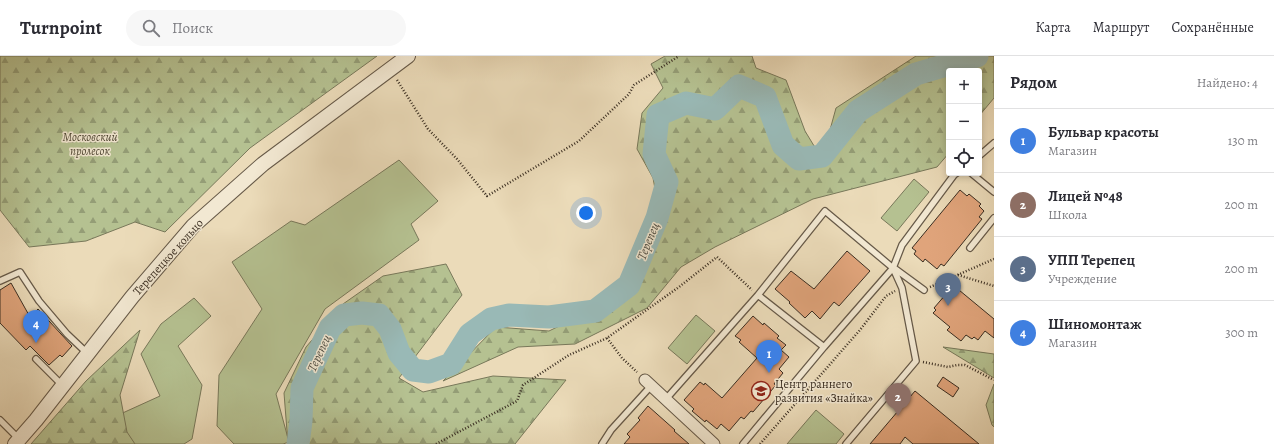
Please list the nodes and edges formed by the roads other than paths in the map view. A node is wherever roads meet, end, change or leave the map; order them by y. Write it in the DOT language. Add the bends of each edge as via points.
graph roads {
  1 [pos="408,56"];
  2 [pos="994,143"];
  3 [pos="982,153"];
  4 [pos="953,176"];
  5 [pos="975,176"];
  6 [pos="994,192"];
  7 [pos="994,218"];
  8 [pos="970,248"];
  9 [pos="893,268"];
  10 [pos="0,281"];
  11 [pos="924,290"];
  12 [pos="758,295"];
  13 [pos="824,347"];
  14 [pos="88,354"];
  15 [pos="36,359"];
  16 [pos="648,383"];
  17 [pos="62,385"];
  18 [pos="666,399"];
  19 [pos="0,420"];
  20 [pos="17,442"];
  21 [pos="602,444"];
  22 [pos="714,444"];
  23 [pos="743,444"];
  24 [pos="846,444"];
  1 -- 14 [label="street, Терепецкое кольцо" via="263,164 193,226 132,297"];
  2 -- 3 [label="lane"];
  4 -- 9 [label="lane" via="902,244"];
  5 -- 6 [label="lane"];
  7 -- 8 [label="lane"];
  9 -- 11 [label="lane"];
  9 -- 12 [label="lane" via="825,211"];
  9 -- 13 [label="lane"];
  9 -- 24 [label="lane" via="902,288 916,361"];
  10 -- 14 [label="lane" via="20,272 67,334"];
  12 -- 13 [label="lane"];
  12 -- 18 [label="lane"];
  13 -- 23 [label="lane"];
  14 -- 17 [label="street, Терепецкое кольцо"];
  15 -- 17 [label="lane"];
  16 -- 18 [label="street"];
  16 -- 21 [label="lane"];
  17 -- 20 [label="street, Терепецкое кольцо"];
  18 -- 22 [label="street"];
  19 -- 20 [label="lane"];
}
